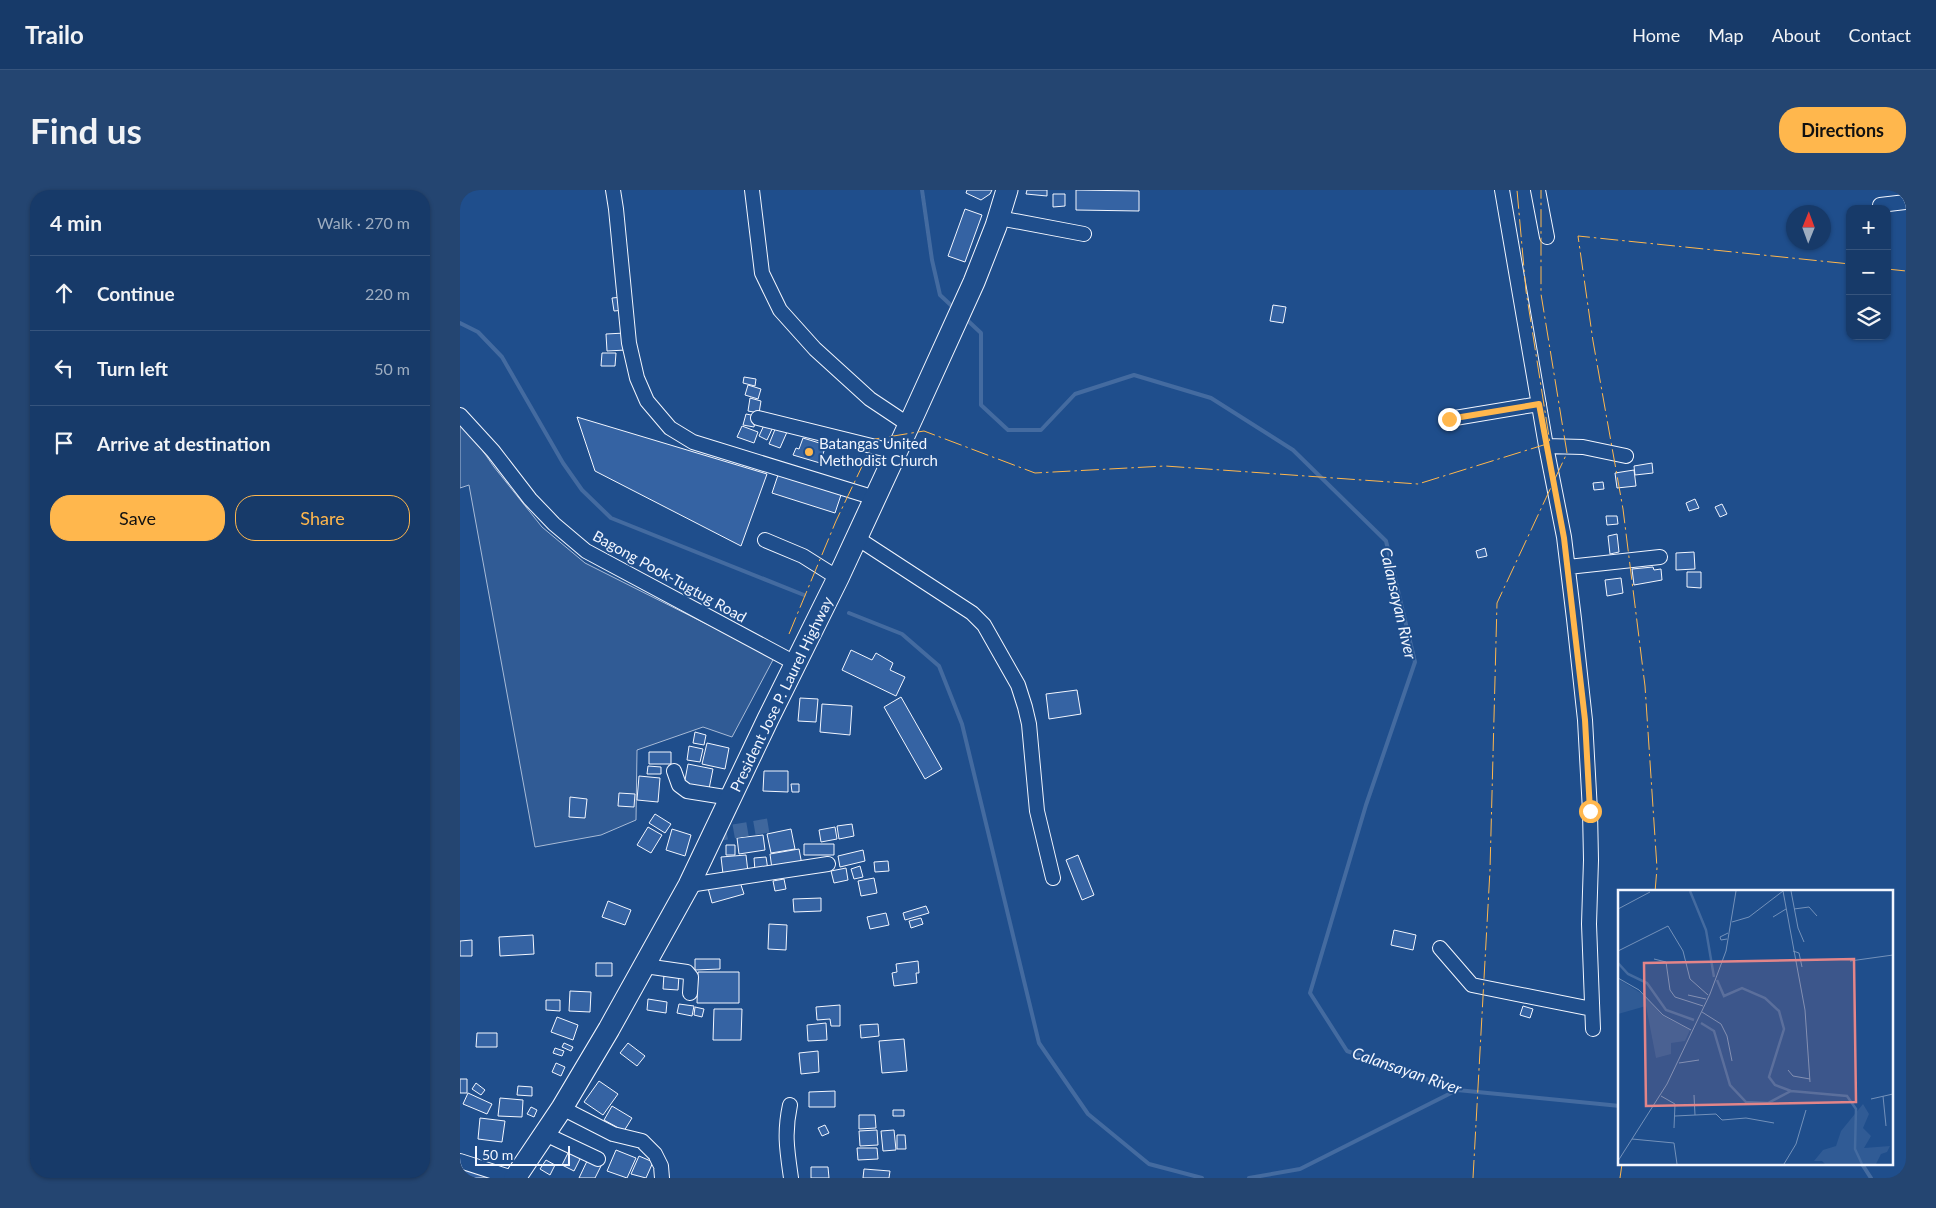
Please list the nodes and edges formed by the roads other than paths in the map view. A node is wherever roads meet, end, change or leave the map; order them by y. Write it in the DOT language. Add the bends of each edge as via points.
graph roads {
  1 [pos="613,190"];
  2 [pos="752,190"];
  3 [pos="1007,190"];
  4 [pos="1502,190"];
  5 [pos="1538,190"];
  6 [pos="1906,202"];
  7 [pos="1880,205"];
  8 [pos="999,218"];
  9 [pos="1084,234"];
  10 [pos="1547,237"];
  11 [pos="1539,404"];
  12 [pos="460,415"];
  13 [pos="758,418"];
  14 [pos="1449,419"];
  15 [pos="909,425"];
  16 [pos="1546,446"];
  17 [pos="896,452"];
  18 [pos="1626,456"];
  19 [pos="875,498"];
  20 [pos="857,538"];
  21 [pos="765,540"];
  22 [pos="1660,557"];
  23 [pos="1568,567"];
  24 [pos="838,578"];
  25 [pos="795,663"];
  26 [pos="674,771"];
  27 [pos="731,798"];
  28 [pos="828,864"];
  29 [pos="1053,878"];
  30 [pos="689,885"];
  31 [pos="1440,948"];
  32 [pos="645,966"];
  33 [pos="690,993"];
  34 [pos="1592,1009"];
  35 [pos="1593,1029"];
  36 [pos="790,1105"];
  37 [pos="562,1108"];
  38 [pos="544,1134"];
  39 [pos="598,1159"];
  40 [pos="460,1161"];
  41 [pos="514,1178"];
  42 [pos="662,1178"];
  43 [pos="790,1178"];
  1 -- 19 [label="street" via="629,343 637,378 647,401 670,428 693,442"];
  2 -- 15 [label="street" via="762,272 780,310 815,350 870,400"];
  3 -- 8 [label="highway, President Jose P. Laurel Highway"];
  4 -- 11 [label="street"];
  5 -- 10 [label="street"];
  6 -- 7 [label="street"];
  8 -- 9 [label="street"];
  8 -- 15 [label="highway, President Jose P. Laurel Highway" via="974,282"];
  11 -- 14 [label="street"];
  11 -- 16 [label="street"];
  12 -- 25 [label="street, Bagong Pook-Tugtug Road" via="536,506 586,551"];
  13 -- 17 [label="street"];
  15 -- 17 [label="highway, President Jose P. Laurel Highway"];
  16 -- 18 [label="street" via="1583,447"];
  16 -- 23 [label="street"];
  17 -- 19 [label="highway, President Jose P. Laurel Highway"];
  19 -- 20 [label="highway, President Jose P. Laurel Highway"];
  20 -- 24 [label="highway, President Jose P. Laurel Highway"];
  20 -- 29 [label="street" via="972,613 984,625 1018,685 1025,707 1037,811"];
  21 -- 24 [label="street" via="803,556"];
  22 -- 23 [label="street"];
  23 -- 34 [label="street" via="1586,738"];
  24 -- 25 [label="highway, President Jose P. Laurel Highway"];
  25 -- 27 [label="highway, President Jose P. Laurel Highway"];
  26 -- 27 [label="street" via="679,785 687,791"];
  27 -- 30 [label="highway, President Jose P. Laurel Highway"];
  28 -- 30 [label="street"];
  30 -- 32 [label="highway, President Jose P. Laurel Highway"];
  31 -- 34 [label="street" via="1472,985"];
  32 -- 33 [label="street" via="687,972 691,977"];
  32 -- 37 [label="highway, President Jose P. Laurel Highway"];
  34 -- 35 [label="street"];
  36 -- 43 [label="street" via="785,1126"];
  37 -- 38 [label="highway, President Jose P. Laurel Highway"];
  37 -- 42 [label="street" via="612,1134 642,1141 662,1166"];
  38 -- 39 [label="street"];
  38 -- 41 [label="highway, President Jose P. Laurel Highway"];
  40 -- 41 [label="street"];
}
